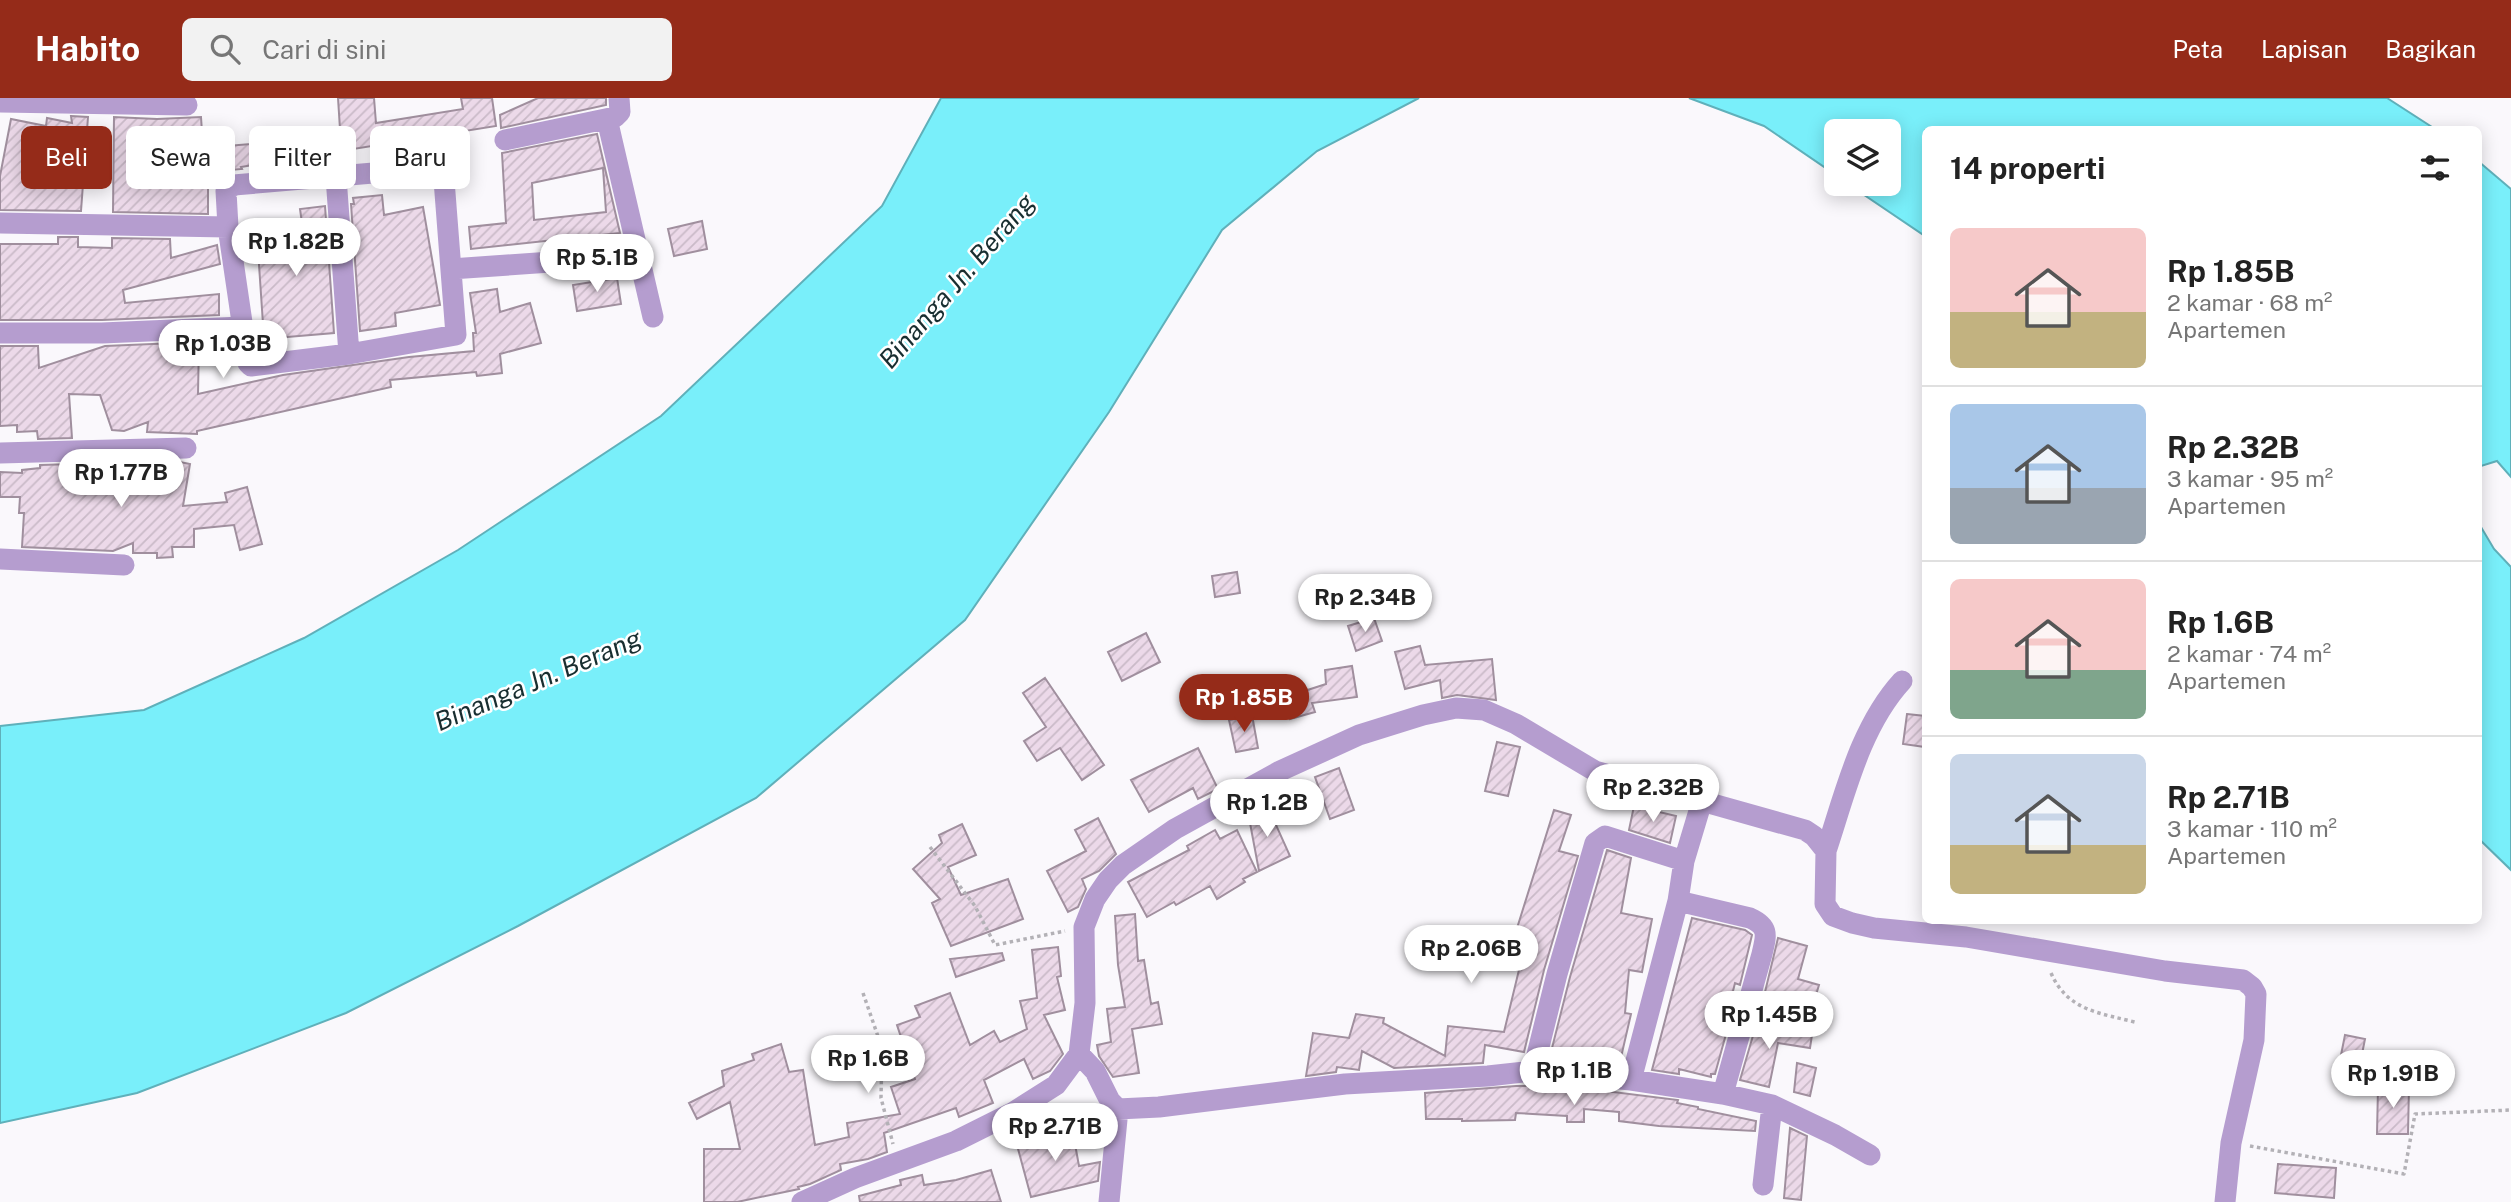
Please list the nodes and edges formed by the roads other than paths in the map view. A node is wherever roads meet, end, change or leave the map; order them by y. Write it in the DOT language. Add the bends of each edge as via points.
graph roads {
  1 [pos="618,98"];
  2 [pos="0,102"];
  3 [pos="187,105"];
  4 [pos="607,119"];
  5 [pos="505,140"];
  6 [pos="356,175"];
  7 [pos="249,184"];
  8 [pos="337,189"];
  9 [pos="0,223"];
  10 [pos="228,227"];
  11 [pos="637,256"];
  12 [pos="451,269"];
  13 [pos="653,317"];
  14 [pos="242,327"];
  15 [pos="0,333"];
  16 [pos="349,354"];
  17 [pos="186,448"];
  18 [pos="0,453"];
  19 [pos="0,559"];
  20 [pos="124,565"];
  21 [pos="1902,681"];
  22 [pos="1702,802"];
  23 [pos="1826,851"];
  24 [pos="1684,861"];
  25 [pos="1678,901"];
  26 [pos="1079,1054"];
  27 [pos="1533,1071"];
  28 [pos="1632,1080"];
  29 [pos="1723,1094"];
  30 [pos="1772,1105"];
  31 [pos="1118,1109"];
  32 [pos="1870,1155"];
  33 [pos="1763,1185"];
  34 [pos="802,1202"];
  35 [pos="1109,1202"];
  36 [pos="2225,1202"];
  1 -- 4 [label="street" via="620,112"];
  2 -- 3 [label="street"];
  4 -- 5 [label="street"];
  4 -- 11 [label="street"];
  6 -- 12 [label="street" via="443,167"];
  7 -- 10 [label="street" via="226,191"];
  8 -- 16 [label="street"];
  9 -- 10 [label="street"];
  10 -- 14 [label="street"];
  11 -- 12 [label="street"];
  11 -- 13 [label="street"];
  12 -- 16 [label="street" via="456,335"];
  14 -- 15 [label="street"];
  14 -- 16 [label="street" via="251,366"];
  17 -- 18 [label="street"];
  19 -- 20 [label="street"];
  21 -- 23 [label="street" via="1874,721"];
  22 -- 23 [label="street" via="1805,830"];
  22 -- 24 [label="street"];
  22 -- 26 [label="street" via="1595,771 1484,709 1456,708 1359,735 1280,771 1175,829 1108,880 1084,927"];
  23 -- 36 [label="street" via="1825,904 1833,916 1852,923 2243,980 2252,987 2256,995 2254,1040 2231,1143"];
  24 -- 25 [label="street"];
  24 -- 27 [label="street" via="1605,836 1595,843"];
  25 -- 28 [label="street"];
  25 -- 29 [label="street" via="1750,918 1765,930"];
  26 -- 31 [label="street"];
  26 -- 34 [label="street" via="1056,1085 1012,1113 956,1141"];
  27 -- 28 [label="street"];
  27 -- 31 [label="street" via="1345,1084"];
  28 -- 29 [label="street"];
  29 -- 30 [label="street"];
  30 -- 32 [label="street"];
  30 -- 33 [label="street"];
  31 -- 35 [label="street"];
}
